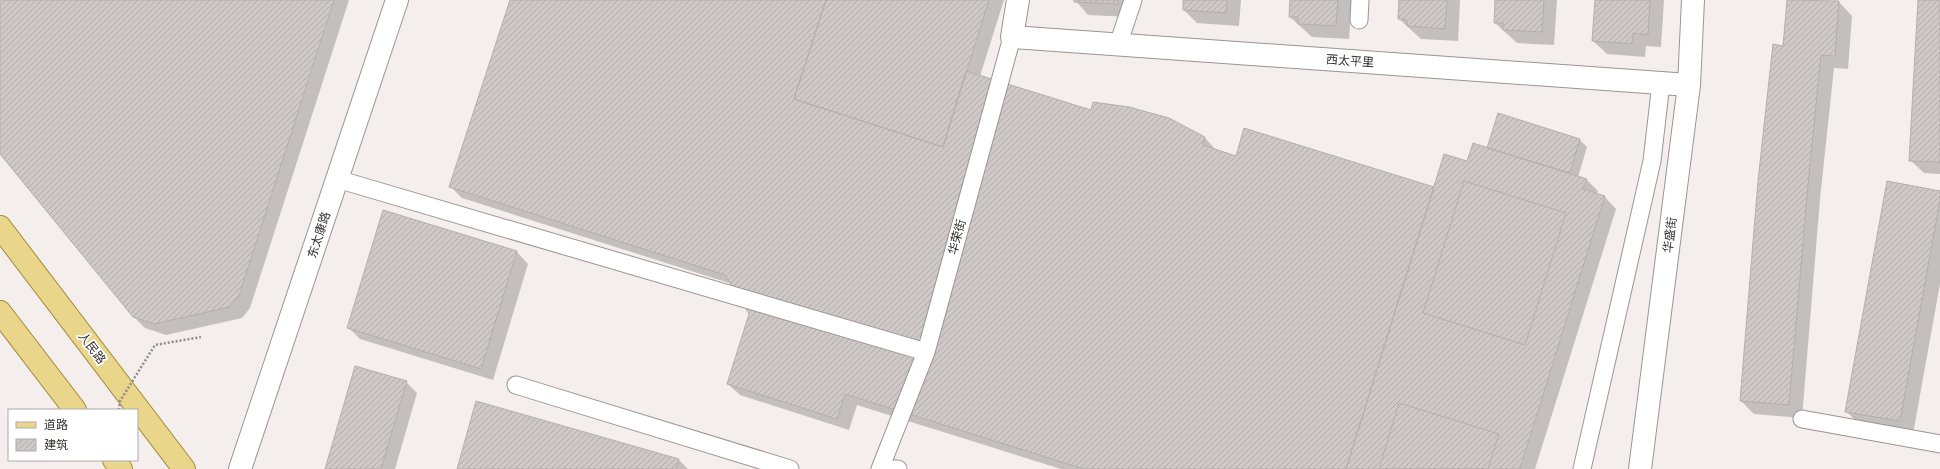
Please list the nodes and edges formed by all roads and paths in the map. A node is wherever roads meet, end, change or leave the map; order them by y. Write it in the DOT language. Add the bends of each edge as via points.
graph roads {
  1 [pos="397,0"];
  2 [pos="1018,0"];
  3 [pos="1133,0"];
  4 [pos="1360,0"];
  5 [pos="1693,0"];
  6 [pos="1359,20"];
  7 [pos="1012,37"];
  8 [pos="1118,45"];
  9 [pos="1662,83"];
  10 [pos="1689,85"];
  11 [pos="337,179"];
  12 [pos="0,227"];
  13 [pos="0,312"];
  14 [pos="201,337"];
  15 [pos="926,352"];
  16 [pos="516,385"];
  17 [pos="74,409"];
  18 [pos="119,409"];
  19 [pos="1802,419"];
  20 [pos="1940,444"];
  21 [pos="115,461"];
  22 [pos="121,469"];
  23 [pos="184,469"];
  24 [pos="240,469"];
  25 [pos="790,469"];
  26 [pos="880,469"];
  27 [pos="894,469"];
  28 [pos="898,469"];
  29 [pos="1582,469"];
  30 [pos="1640,469"];
  1 -- 11 [label="street, 东太康路"];
  2 -- 7 [label="street, 华荣街"];
  3 -- 8 [label="lane"];
  4 -- 6 [label="lane"];
  5 -- 10 [label="street, 华盛街"];
  7 -- 8 [label="street, 西太平里"];
  7 -- 15 [label="lane, 华荣街"];
  8 -- 9 [label="street, 西太平里"];
  9 -- 10 [label="street, 西太平里"];
  9 -- 29 [label="lane" via="1652,161"];
  10 -- 30 [label="street, 华盛街"];
  11 -- 15 [label="lane"];
  11 -- 24 [label="street, 东太康路"];
  12 -- 23 [label="main road, 人民路"];
  13 -- 17 [label="main road"];
  14 -- 18 [label="path, bridge" via="155,344 120,401"];
  15 -- 26 [label="lane, 华荣街"];
  16 -- 25 [label="lane"];
  19 -- 20 [label="lane"];
  21 -- 22 [label="main road"];
  27 -- 28 [label="lane"];
}
